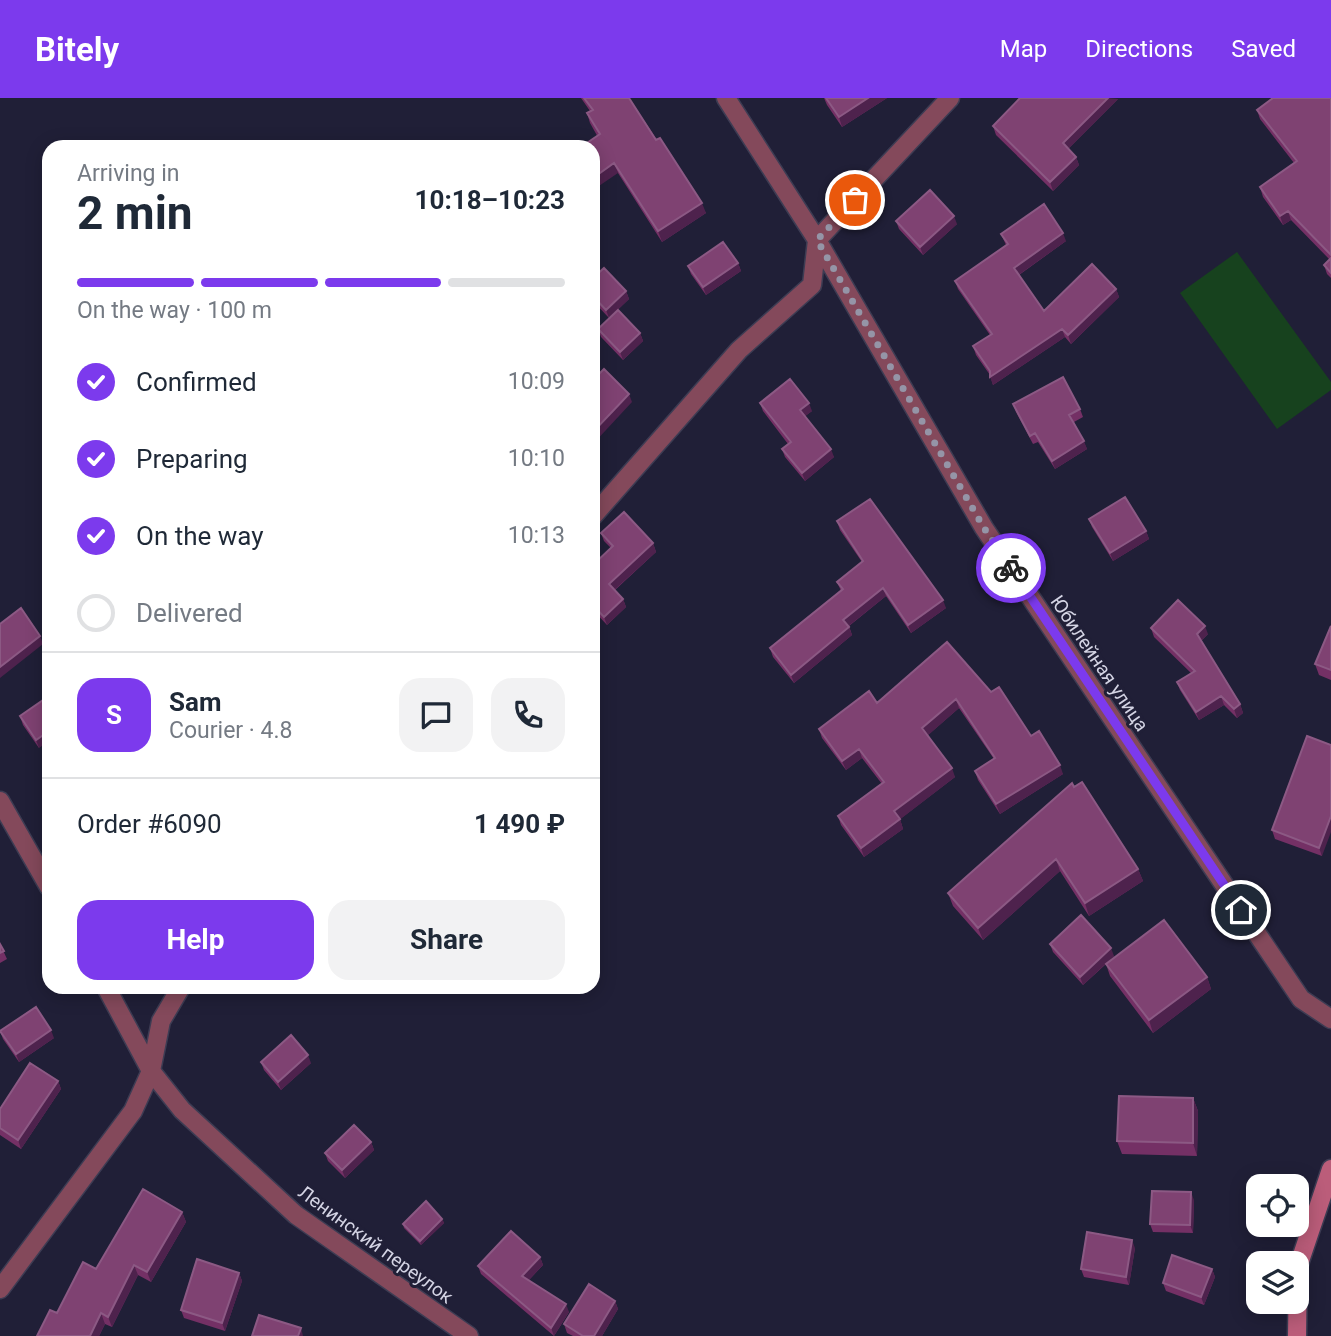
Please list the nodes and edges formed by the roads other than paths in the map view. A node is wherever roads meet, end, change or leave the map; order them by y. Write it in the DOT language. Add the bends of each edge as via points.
graph roads {
  1 [pos="726,98"];
  2 [pos="950,98"];
  3 [pos="817,240"];
  4 [pos="600,508"];
  5 [pos="0,801"];
  6 [pos="42,875"];
  7 [pos="110,994"];
  8 [pos="177,994"];
  9 [pos="1331,1019"];
  10 [pos="151,1071"];
  11 [pos="1331,1168"];
  12 [pos="0,1289"];
  13 [pos="469,1336"];
  14 [pos="1297,1336"];
  1 -- 3 [label="street, Юбилейная улица"];
  2 -- 3 [label="street"];
  3 -- 4 [label="street" via="812,285 739,350"];
  3 -- 9 [label="street, Юбилейная улица" via="984,528 1301,999"];
  5 -- 6 [label="street"];
  7 -- 10 [label="street, Ленинский переулок"];
  8 -- 10 [label="street" via="161,1021"];
  10 -- 12 [label="street" via="133,1111"];
  10 -- 13 [label="street, Ленинский переулок" via="182,1110 296,1215"];
  11 -- 14 [label="street" via="1298,1267"];
}
